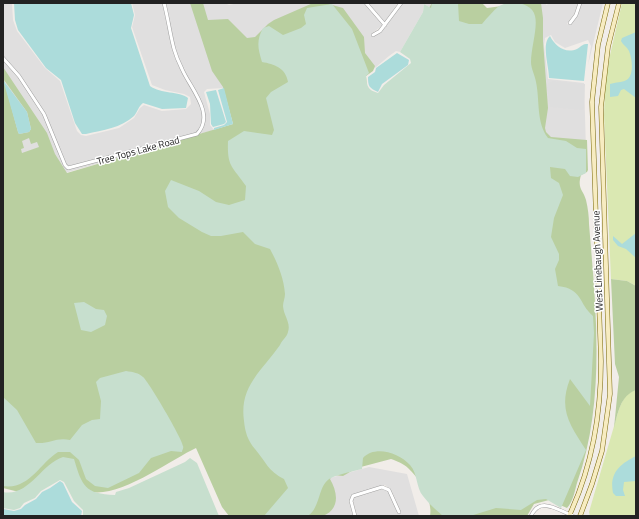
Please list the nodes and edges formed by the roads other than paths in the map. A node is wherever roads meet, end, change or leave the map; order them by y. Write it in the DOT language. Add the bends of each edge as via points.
graph roads {
  1 [pos="164,3"];
  2 [pos="366,3"];
  3 [pos="400,3"];
  4 [pos="580,3"];
  5 [pos="608,3"];
  6 [pos="619,3"];
  7 [pos="570,23"];
  8 [pos="385,25"];
  9 [pos="373,35"];
  10 [pos="3,58"];
  11 [pos="592,106"];
  12 [pos="601,107"];
  13 [pos="399,512"];
  14 [pos="355,516"];
  15 [pos="531,516"];
  16 [pos="571,516"];
  17 [pos="580,516"];
  1 -- 10 [label="street, Tree Tops Lake Road" via="179,63 201,105 204,119 197,134 68,168 44,114 19,76"];
  2 -- 8 [label="street"];
  3 -- 8 [label="street"];
  4 -- 7 [label="street"];
  5 -- 11 [label="main road, West Linebaugh Avenue" via="597,52"];
  6 -- 12 [label="main road, West Linebaugh Avenue" via="608,47"];
  8 -- 9 [label="street"];
  11 -- 12 [label="main road"];
  11 -- 16 [label="main road, West Linebaugh Avenue" via="600,395 591,454"];
  12 -- 17 [label="main road, West Linebaugh Avenue" via="610,394 602,451"];
  13 -- 14 [label="street" via="389,490 382,487 353,496 351,501"];
  15 -- 16 [label="street" via="538,506 549,505"];
}
